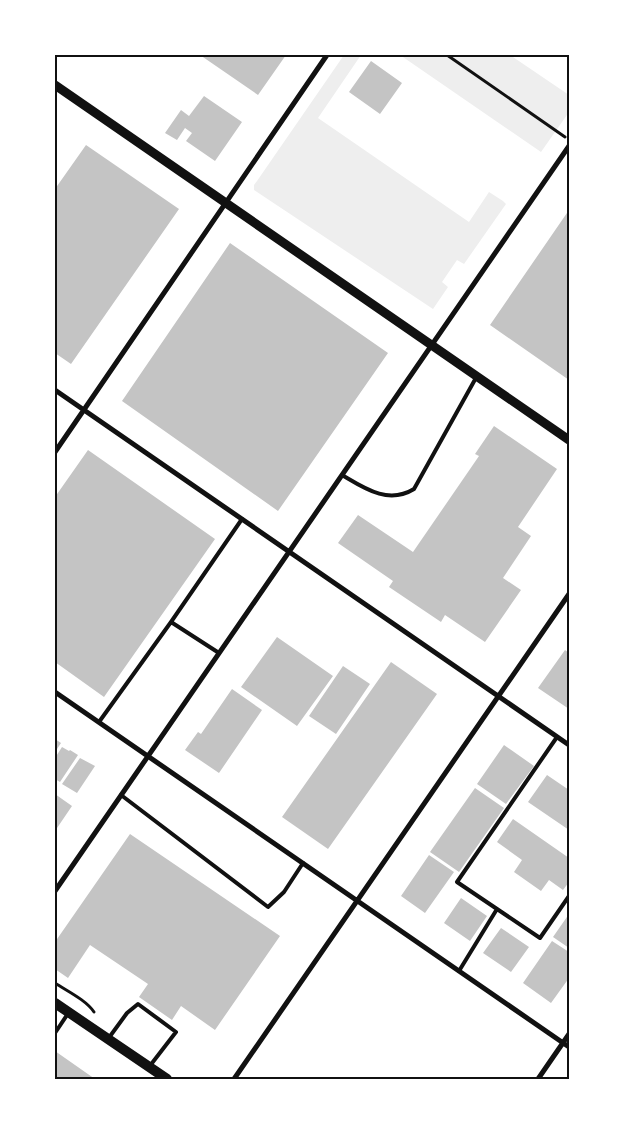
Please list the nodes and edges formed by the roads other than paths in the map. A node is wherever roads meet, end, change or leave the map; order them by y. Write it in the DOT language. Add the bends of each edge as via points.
graph roads {
  1 [pos="327,55"];
  2 [pos="55,85"];
  3 [pos="569,146"];
  4 [pos="226,203"];
  5 [pos="432,345"];
  6 [pos="477,376"];
  7 [pos="55,390"];
  8 [pos="85,410"];
  9 [pos="569,440"];
  10 [pos="55,452"];
  11 [pos="342,475"];
  12 [pos="242,519"];
  13 [pos="289,552"];
  14 [pos="569,594"];
  15 [pos="171,622"];
  16 [pos="219,653"];
  17 [pos="55,692"];
  18 [pos="498,697"];
  19 [pos="99,722"];
  20 [pos="557,737"];
  21 [pos="569,745"];
  22 [pos="148,755"];
  23 [pos="121,795"];
  24 [pos="302,863"];
  25 [pos="55,891"];
  26 [pos="569,896"];
  27 [pos="357,901"];
  28 [pos="497,910"];
  29 [pos="459,971"];
  30 [pos="55,1003"];
  31 [pos="68,1012"];
  32 [pos="55,1033"];
  33 [pos="569,1034"];
  34 [pos="108,1038"];
  35 [pos="563,1043"];
  36 [pos="569,1047"];
  37 [pos="149,1067"];
  38 [pos="167,1079"];
  39 [pos="234,1079"];
  40 [pos="538,1079"];
  1 -- 4 [label="street"];
  2 -- 4 [label="street"];
  3 -- 5 [label="street"];
  4 -- 5 [label="street"];
  4 -- 8 [label="street"];
  5 -- 6 [label="street"];
  5 -- 11 [label="street"];
  6 -- 9 [label="street"];
  6 -- 11 [label="lane" via="414,489 407,494 381,495"];
  7 -- 8 [label="street"];
  8 -- 10 [label="street"];
  8 -- 12 [label="street"];
  11 -- 13 [label="street"];
  12 -- 13 [label="street"];
  12 -- 15 [label="lane"];
  13 -- 16 [label="street"];
  13 -- 18 [label="street"];
  14 -- 18 [label="street"];
  15 -- 16 [label="lane"];
  15 -- 19 [label="lane"];
  16 -- 22 [label="street"];
  17 -- 19 [label="street"];
  18 -- 20 [label="street"];
  18 -- 27 [label="street"];
  19 -- 22 [label="street"];
  20 -- 21 [label="street"];
  20 -- 28 [label="lane" via="458,882"];
  22 -- 23 [label="street"];
  22 -- 24 [label="street"];
  23 -- 24 [label="lane" via="268,907 284,892"];
  23 -- 25 [label="street"];
  24 -- 27 [label="street"];
  26 -- 28 [label="lane" via="540,938"];
  27 -- 29 [label="street"];
  27 -- 39 [label="street"];
  28 -- 29 [label="lane"];
  29 -- 35 [label="street"];
  30 -- 31 [label="main road"];
  31 -- 32 [label="lane"];
  31 -- 34 [label="main road"];
  33 -- 35 [label="street"];
  34 -- 37 [label="main road"];
  34 -- 37 [label="lane" via="126,1013 138,1004 176,1032"];
  35 -- 36 [label="street"];
  35 -- 40 [label="street"];
  37 -- 38 [label="main road"];
}
